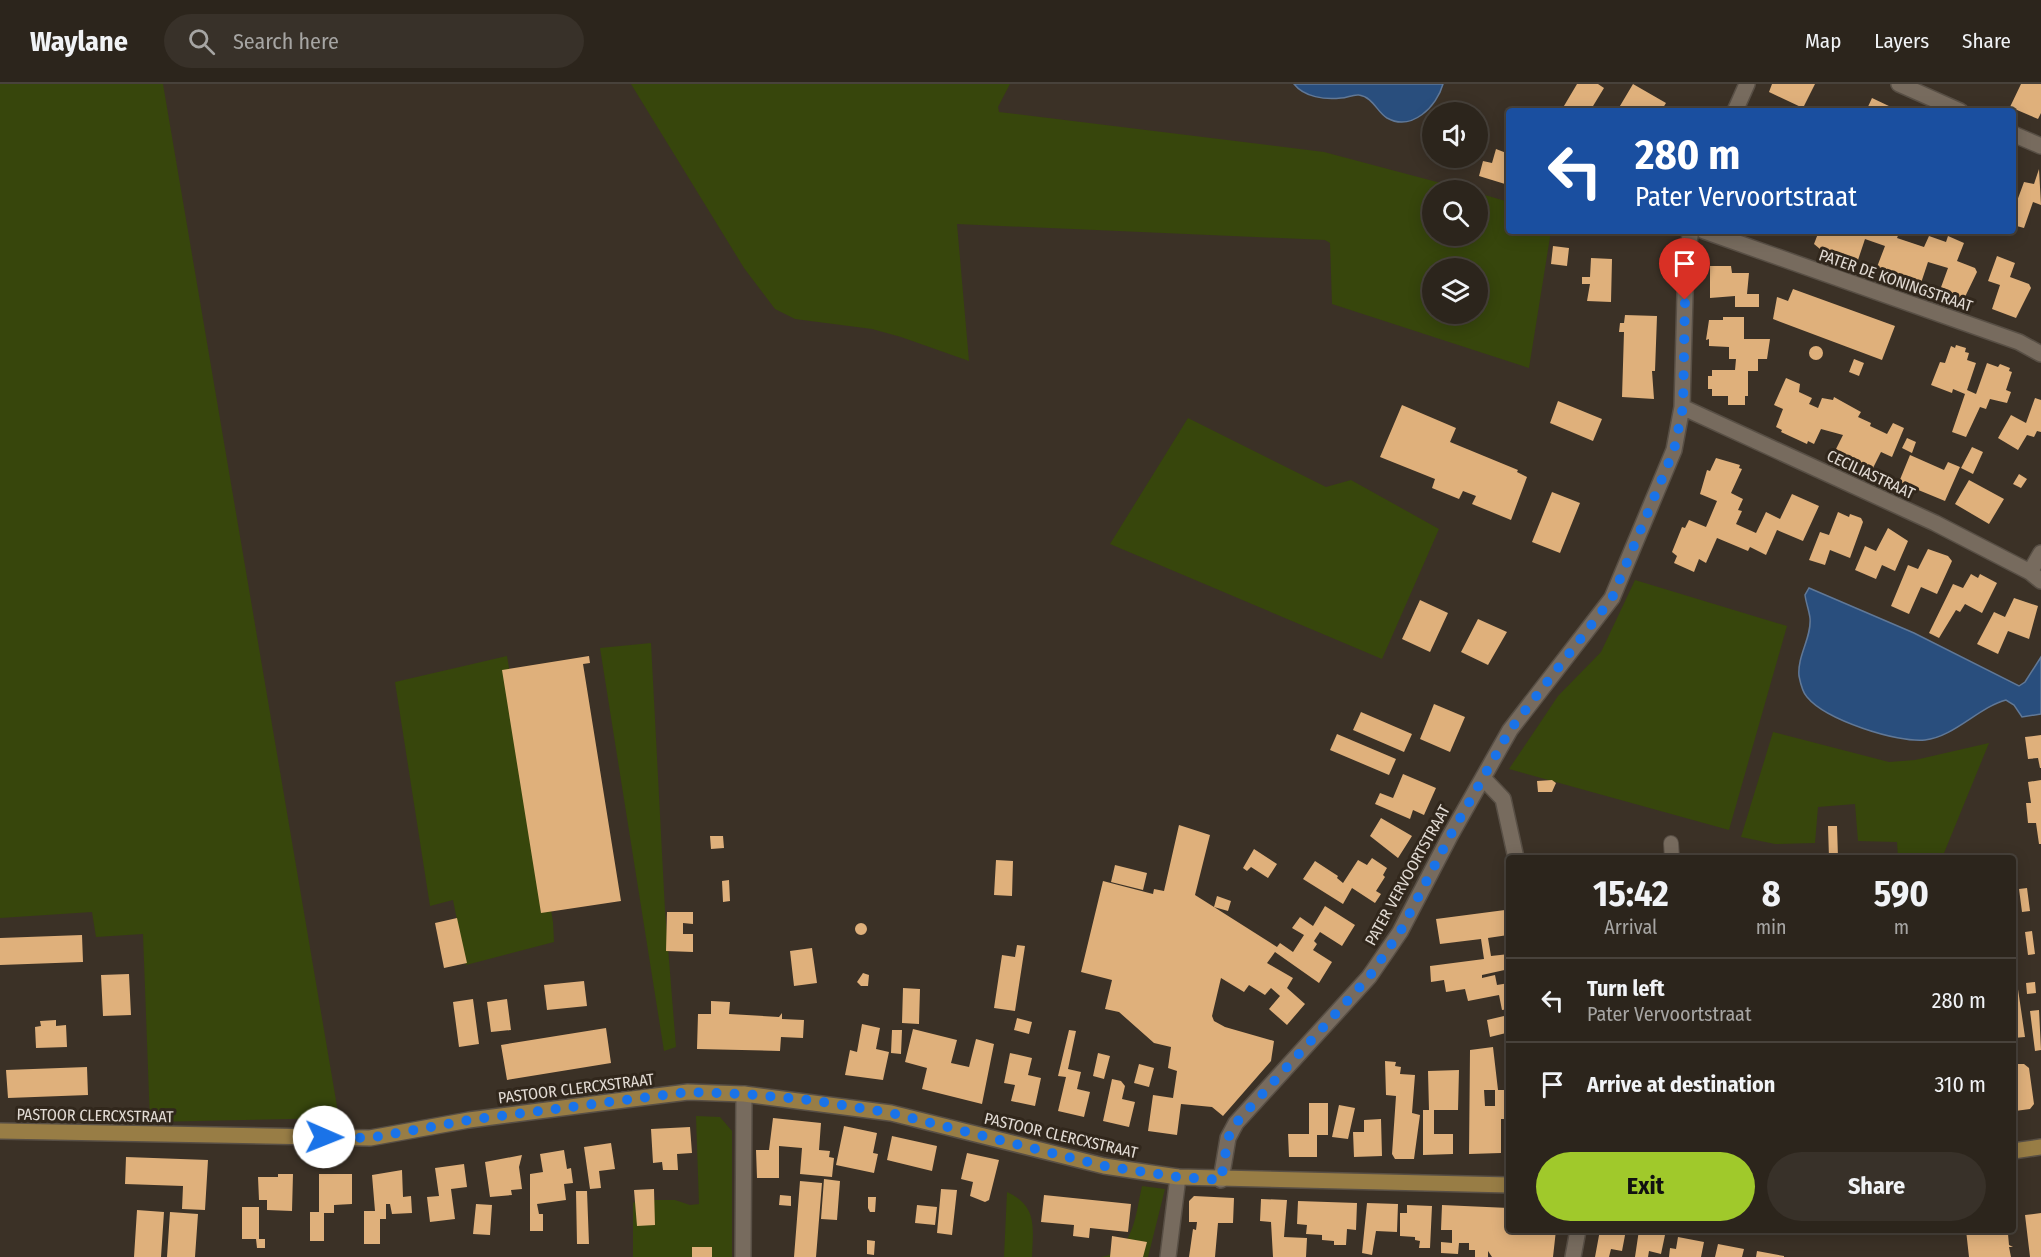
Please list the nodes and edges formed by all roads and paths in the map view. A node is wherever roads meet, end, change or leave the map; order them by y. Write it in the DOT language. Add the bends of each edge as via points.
graph roads {
  1 [pos="1747,84"];
  2 [pos="1899,84"];
  3 [pos="1736,108"];
  4 [pos="1953,108"];
  5 [pos="2016,136"];
  6 [pos="2041,146"];
  7 [pos="1690,234"];
  8 [pos="1713,234"];
  9 [pos="2041,354"];
  10 [pos="1683,407"];
  11 [pos="2041,553"];
  12 [pos="2036,576"];
  13 [pos="1483,778"];
  14 [pos="1671,843"];
  15 [pos="1515,855"];
  16 [pos="1672,855"];
  17 [pos="744,1094"];
  18 [pos="0,1131"];
  19 [pos="2041,1147"];
  20 [pos="2016,1151"];
  21 [pos="1178,1177"];
  22 [pos="1221,1180"];
  23 [pos="1506,1185"];
  24 [pos="1577,1233"];
  25 [pos="743,1257"];
  26 [pos="1168,1257"];
  27 [pos="1573,1257"];
  1 -- 3 [label="street"];
  2 -- 4 [label="street"];
  5 -- 6 [label="street"];
  7 -- 10 [label="street, PATER VERVOORTSTRAAT"];
  8 -- 9 [label="street, PATER DE KONINGSTRAAT" via="2019,342"];
  10 -- 12 [label="street, CECILIASTRAAT" via="1935,523"];
  10 -- 13 [label="street, PATER VERVOORTSTRAAT" via="1674,450 1612,598 1510,730"];
  11 -- 12 [label="street"];
  13 -- 15 [label="street" via="1503,799"];
  13 -- 22 [label="street, PATER VERVOORTSTRAAT" via="1400,932 1369,977 1236,1123 1228,1138"];
  14 -- 16 [label="lane"];
  17 -- 18 [label="street, PASTOOR CLERCXSTRAAT" via="688,1092 469,1120 370,1138"];
  17 -- 21 [label="street, PASTOOR CLERCXSTRAAT" via="891,1113 1104,1166"];
  17 -- 25 [label="street"];
  19 -- 20 [label="street"];
  21 -- 22 [label="street, PASTOOR CLERCXSTRAAT"];
  21 -- 26 [label="street"];
  22 -- 23 [label="street, PASTOOR CLERCXSTRAAT"];
  24 -- 27 [label="street"];
}
